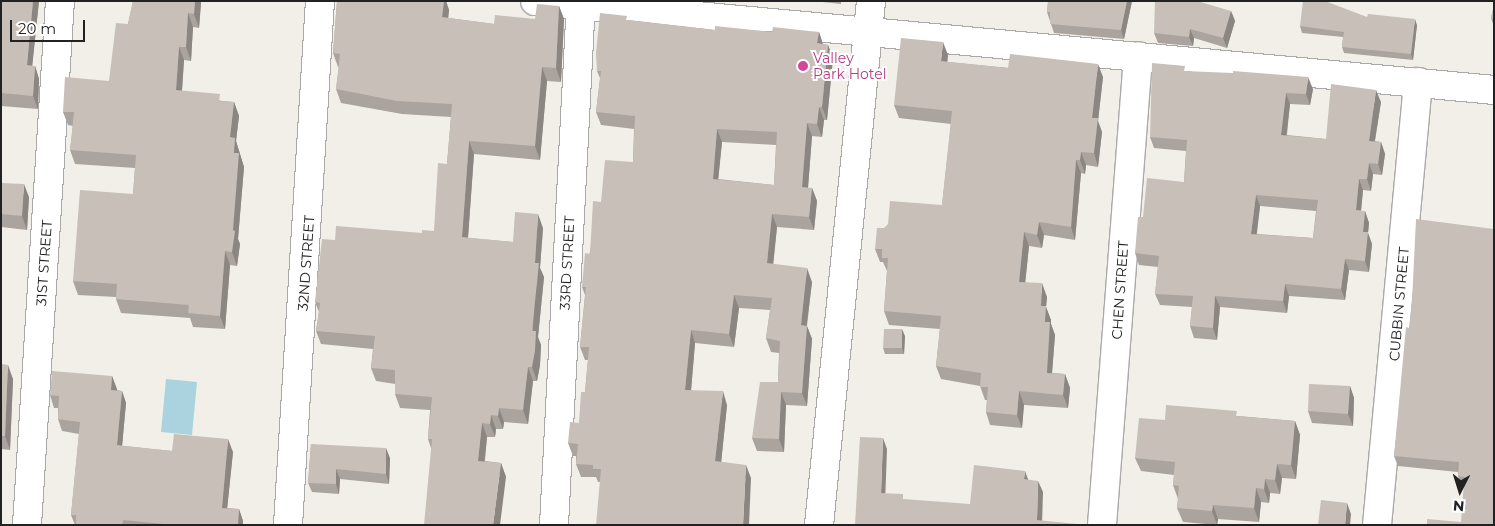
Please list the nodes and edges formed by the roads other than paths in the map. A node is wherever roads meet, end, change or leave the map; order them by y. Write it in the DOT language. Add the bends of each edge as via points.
graph roads {
  1 [pos="60,1"];
  2 [pos="320,1"];
  3 [pos="535,1"];
  4 [pos="871,1"];
  5 [pos="581,3"];
  6 [pos="867,32"];
  7 [pos="1138,56"];
  8 [pos="1418,82"];
  9 [pos="1494,90"];
  10 [pos="27,525"];
  11 [pos="288,525"];
  12 [pos="554,525"];
  13 [pos="818,525"];
  14 [pos="1102,525"];
  15 [pos="1377,525"];
  1 -- 10 [label="street, 31ST STREET"];
  2 -- 11 [label="street, 32ND STREET"];
  3 -- 5 [label="street"];
  4 -- 6 [label="street"];
  5 -- 6 [label="street"];
  5 -- 12 [label="street, 33RD STREET"];
  6 -- 7 [label="street"];
  6 -- 13 [label="street"];
  7 -- 8 [label="street"];
  7 -- 14 [label="street, CHEN STREET"];
  8 -- 9 [label="street"];
  8 -- 15 [label="street, CUBBIN STREET"];
}
